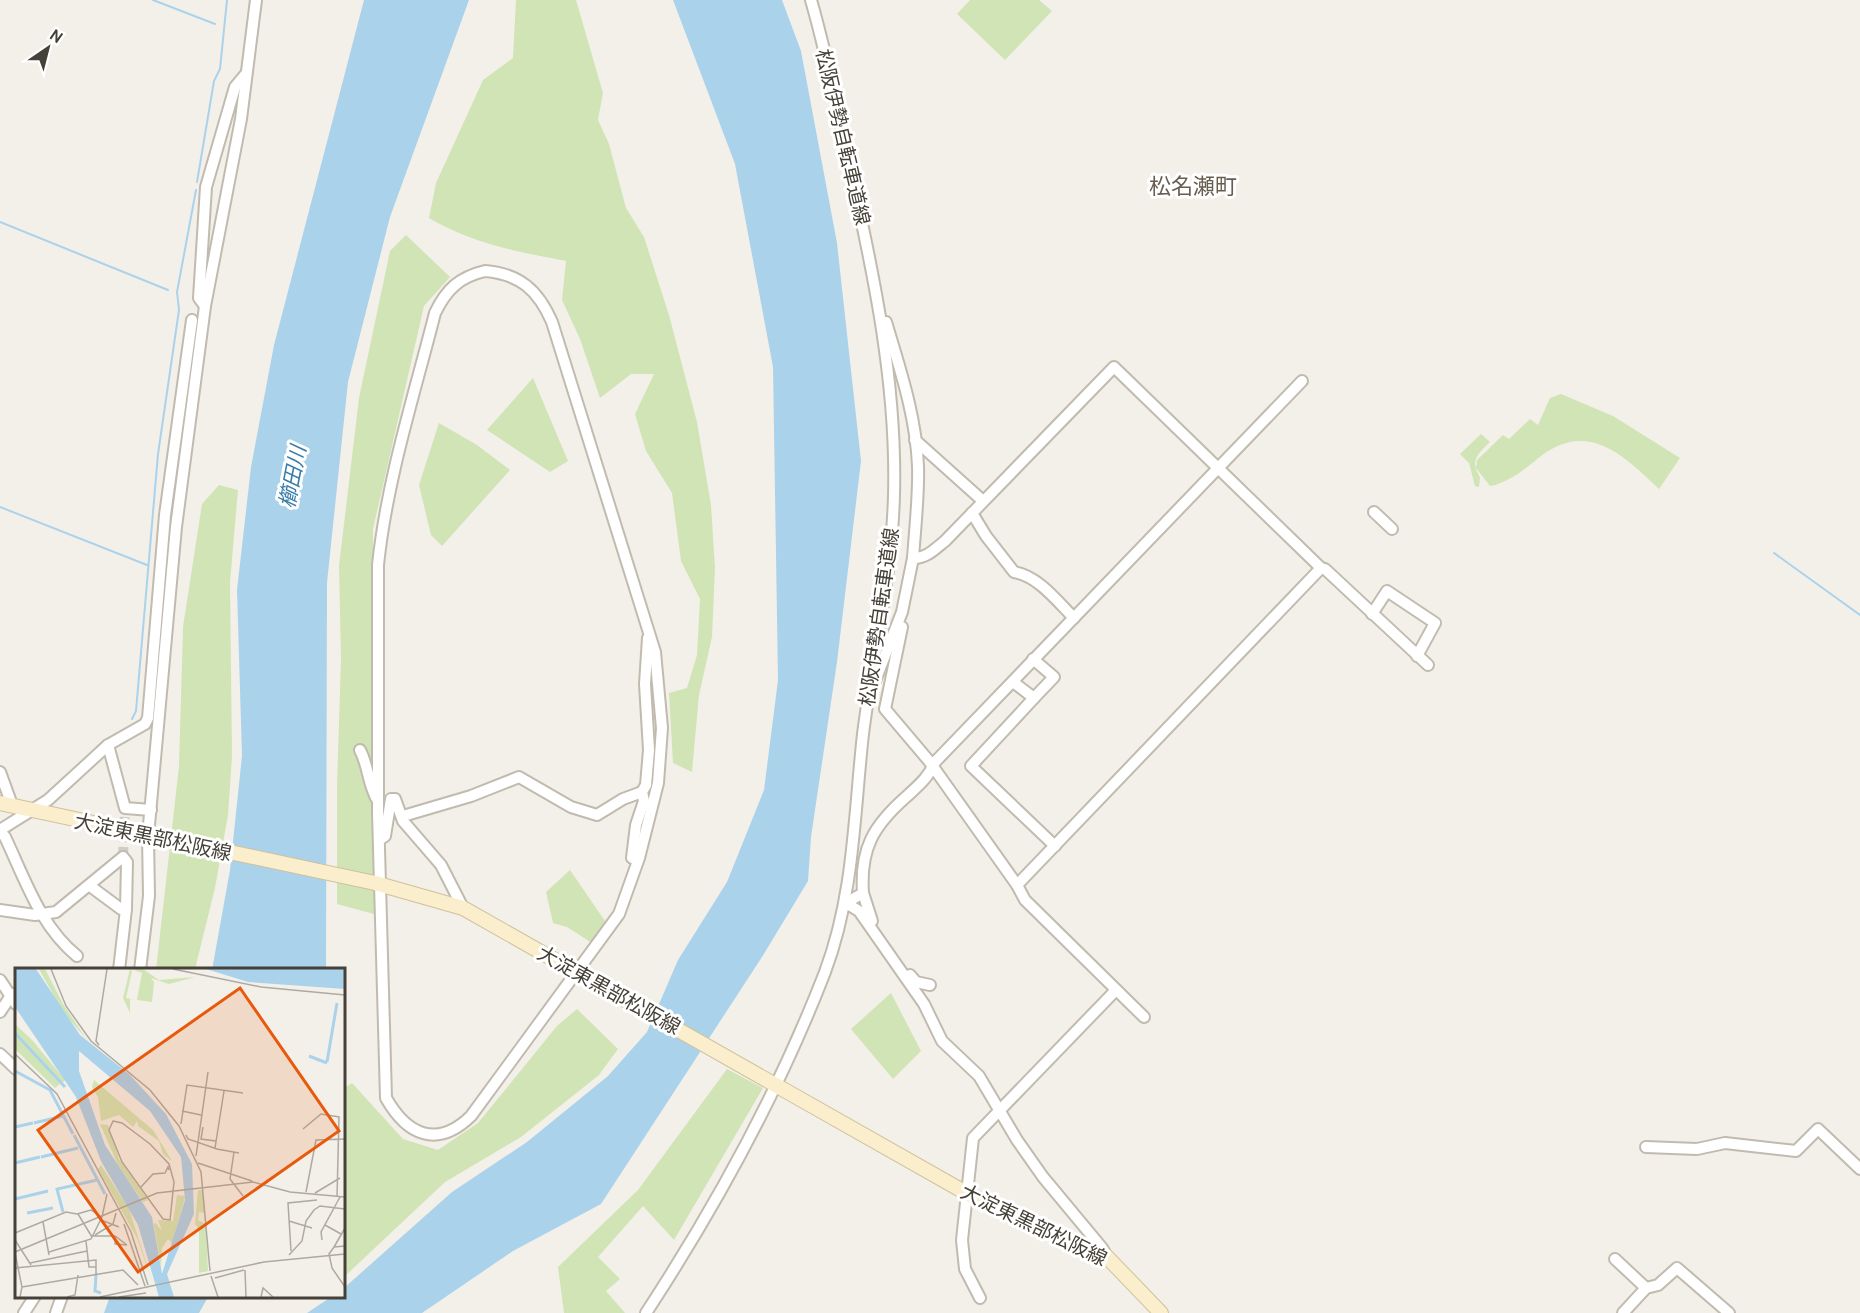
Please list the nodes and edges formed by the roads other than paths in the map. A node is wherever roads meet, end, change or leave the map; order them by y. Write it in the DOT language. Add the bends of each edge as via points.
graph roads {
  1 [pos="256,0"];
  2 [pos="811,0"];
  3 [pos="246,75"];
  4 [pos="205,306"];
  5 [pos="878,310"];
  6 [pos="192,320"];
  7 [pos="1302,381"];
  8 [pos="915,440"];
  9 [pos="1217,467"];
  10 [pos="983,501"];
  11 [pos="1374,512"];
  12 [pos="972,513"];
  13 [pos="1392,529"];
  14 [pos="913,558"];
  15 [pos="1321,568"];
  16 [pos="902,612"];
  17 [pos="1372,614"];
  18 [pos="1074,618"];
  19 [pos="650,635"];
  20 [pos="1417,656"];
  21 [pos="1034,659"];
  22 [pos="1428,665"];
  23 [pos="1013,682"];
  24 [pos="870,684"];
  25 [pos="1034,698"];
  26 [pos="108,745"];
  27 [pos="360,750"];
  28 [pos="934,767"];
  29 [pos="0,772"];
  30 [pos="642,792"];
  31 [pos="378,802"];
  32 [pos="6,804"];
  33 [pos="151,810"];
  34 [pos="30,811"];
  35 [pos="403,816"];
  36 [pos="0,831"];
  37 [pos="151,836"];
  38 [pos="381,839"];
  39 [pos="1054,846"];
  40 [pos="379,884"];
  41 [pos="1017,885"];
  42 [pos="90,886"];
  43 [pos="630,886"];
  44 [pos="863,893"];
  45 [pos="846,903"];
  46 [pos="464,908"];
  47 [pos="126,909"];
  48 [pos="0,910"];
  49 [pos="42,914"];
  50 [pos="77,956"];
  51 [pos="899,967"];
  52 [pos="119,968"];
  53 [pos="141,968"];
  54 [pos="580,973"];
  55 [pos="0,980"];
  56 [pos="930,985"];
  57 [pos="1116,990"];
  58 [pos="14,999"];
  59 [pos="0,1011"];
  60 [pos="1144,1017"];
  61 [pos="0,1054"];
  62 [pos="15,1069"];
  63 [pos="773,1083"];
  64 [pos="1001,1110"];
  65 [pos="1646,1147"];
  66 [pos="1860,1169"];
  67 [pos="968,1194"];
  68 [pos="1107,1257"];
  69 [pos="1616,1259"];
  70 [pos="1646,1288"];
  71 [pos="33,1298"];
  72 [pos="980,1298"];
  73 [pos="24,1313"];
  74 [pos="646,1313"];
  75 [pos="1161,1313"];
  76 [pos="1623,1313"];
  77 [pos="1729,1313"];
  1 -- 3 [label="street"];
  2 -- 5 [label="street, 松阪伊勢自転車道線" via="867,242"];
  3 -- 4 [label="street"];
  3 -- 4 [label="street" via="235,87 206,186 199,298"];
  4 -- 33 [label="street" via="176,527"];
  5 -- 8 [label="street" via="899,366"];
  5 -- 24 [label="street, 松阪伊勢自転車道線" via="890,387 894,493 887,588"];
  6 -- 26 [label="street" via="165,515 148,718 145,724"];
  7 -- 9 [label="street"];
  8 -- 10 [label="street"];
  8 -- 14 [label="street" via="918,467"];
  9 -- 10 [label="street" via="1114,367"];
  9 -- 15 [label="street"];
  9 -- 18 [label="street"];
  10 -- 12 [label="street"];
  11 -- 13 [label="street"];
  12 -- 14 [label="street" via="932,552"];
  12 -- 18 [label="street" via="1014,572 1026,574"];
  14 -- 16 [label="street"];
  15 -- 17 [label="street"];
  15 -- 39 [label="street"];
  16 -- 24 [label="street" via="875,682"];
  16 -- 28 [label="street" via="904,618 885,709"];
  17 -- 20 [label="street"];
  17 -- 20 [label="street" via="1387,591 1435,623"];
  18 -- 21 [label="street"];
  19 -- 30 [label="street" via="646,642 645,684 649,750"];
  19 -- 31 [label="street" via="543,302 524,281 498,272 485,271 457,281 435,313 394,466 382,531 378,565"];
  19 -- 43 [label="street" via="662,728 658,783"];
  20 -- 22 [label="street"];
  21 -- 23 [label="street"];
  21 -- 25 [label="street" via="1054,677"];
  23 -- 25 [label="street"];
  23 -- 28 [label="street"];
  24 -- 45 [label="street, 松阪伊勢自転車道線"];
  25 -- 39 [label="street" via="971,766"];
  26 -- 33 [label="street" via="125,808"];
  26 -- 34 [label="street" via="48,800"];
  27 -- 31 [label="street"];
  28 -- 41 [label="street"];
  28 -- 44 [label="street" via="868,840"];
  29 -- 32 [label="street"];
  30 -- 35 [label="street" via="597,815 571,807 519,777"];
  30 -- 43 [label="street" via="644,801 636,825"];
  31 -- 38 [label="street"];
  32 -- 34 [label="main road, 大淀東黒部松阪線"];
  33 -- 37 [label="street"];
  34 -- 36 [label="street"];
  34 -- 37 [label="main road, 大淀東黒部松阪線"];
  35 -- 38 [label="street" via="395,799 391,799 385,836"];
  35 -- 46 [label="street" via="441,865"];
  36 -- 49 [label="street"];
  37 -- 40 [label="main road, 大淀東黒部松阪線"];
  37 -- 53 [label="street"];
  38 -- 40 [label="street"];
  39 -- 41 [label="street"];
  40 -- 46 [label="main road, 大淀東黒部松阪線"];
  40 -- 54 [label="street" via="386,1098 397,1117 411,1129 427,1135 455,1130 464,1123"];
  41 -- 57 [label="street" via="1041,918"];
  42 -- 47 [label="street"];
  42 -- 47 [label="street" via="123,857 127,862"];
  42 -- 49 [label="street" via="56,912"];
  43 -- 54 [label="street" via="619,914"];
  44 -- 45 [label="street"];
  44 -- 51 [label="street" via="870,918 902,963"];
  45 -- 51 [label="street" via="859,911"];
  45 -- 63 [label="street, 松阪伊勢自転車道線" via="825,970"];
  46 -- 54 [label="main road, 大淀東黒部松阪線"];
  47 -- 52 [label="street"];
  48 -- 49 [label="street"];
  49 -- 50 [label="street" via="61,943"];
  51 -- 56 [label="street" via="916,982"];
  51 -- 64 [label="street" via="924,1004 942,1041 979,1076"];
  54 -- 63 [label="main road, 大淀東黒部松阪線"];
  55 -- 58 [label="street"];
  57 -- 60 [label="street"];
  57 -- 64 [label="street"];
  58 -- 59 [label="street"];
  61 -- 62 [label="street"];
  63 -- 67 [label="main road, 大淀東黒部松阪線"];
  63 -- 74 [label="street, 松阪伊勢自転車道線" via="684,1252"];
  64 -- 67 [label="street" via="972,1138"];
  64 -- 68 [label="street" via="1043,1177"];
  65 -- 66 [label="street" via="1697,1149 1725,1143 1796,1151 1818,1129"];
  67 -- 68 [label="main road, 大淀東黒部松阪線"];
  67 -- 72 [label="street" via="962,1240 965,1269"];
  68 -- 75 [label="main road, 大淀東黒部松阪線"];
  69 -- 70 [label="street"];
  70 -- 76 [label="street"];
  70 -- 77 [label="street" via="1658,1285 1677,1268"];
  71 -- 73 [label="street"];
}
